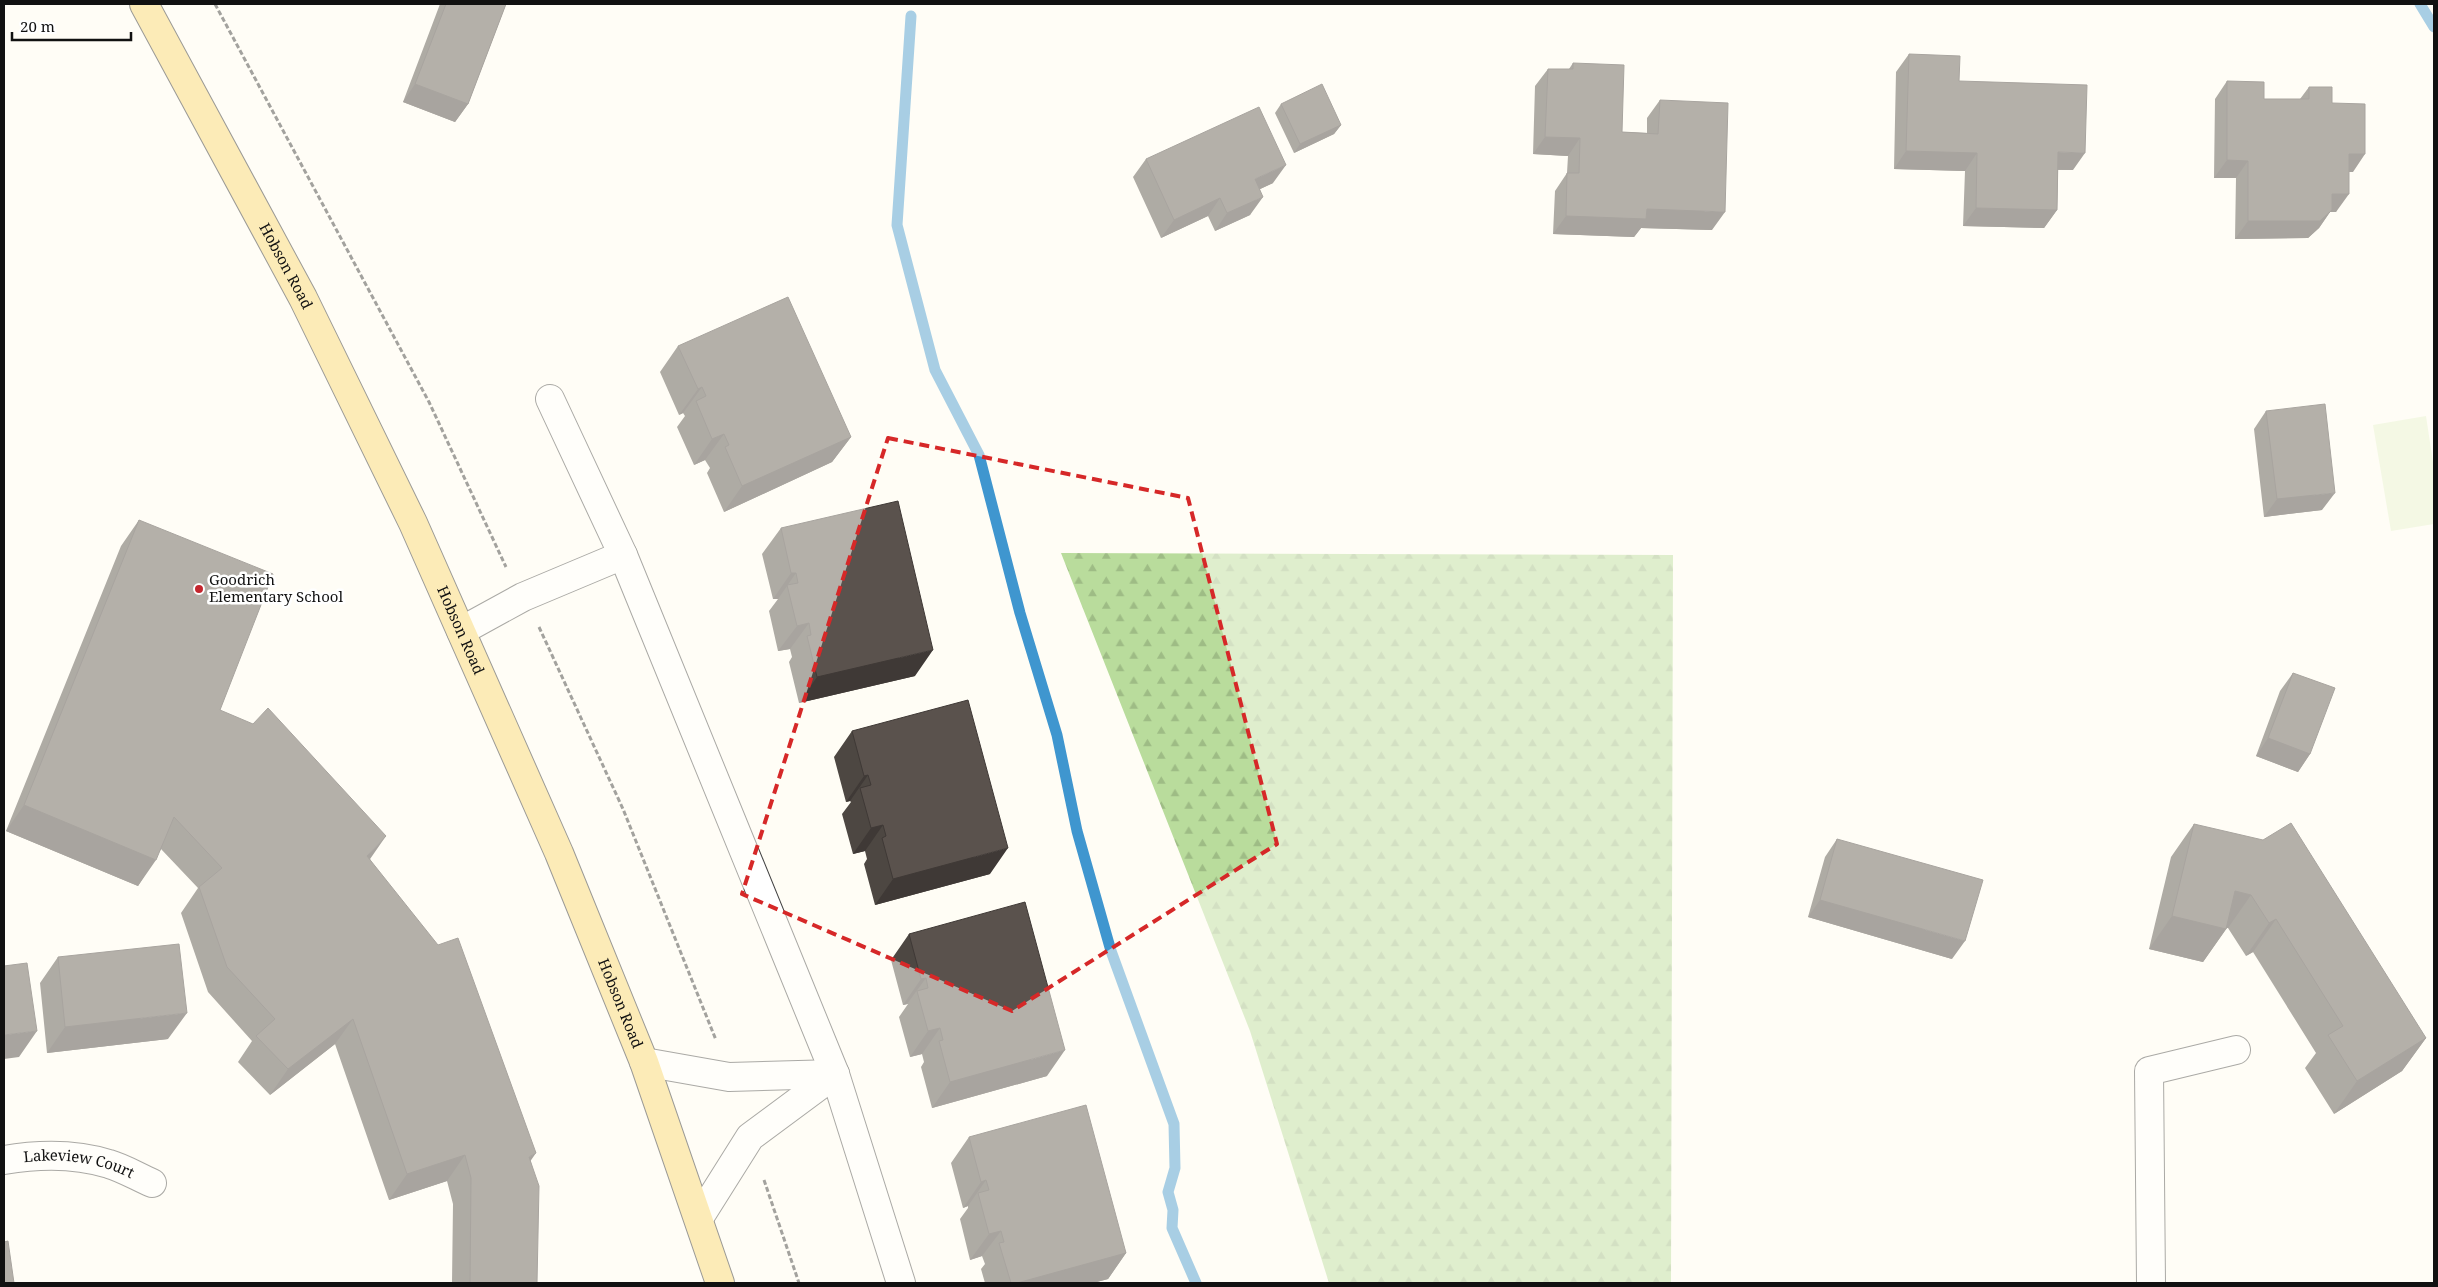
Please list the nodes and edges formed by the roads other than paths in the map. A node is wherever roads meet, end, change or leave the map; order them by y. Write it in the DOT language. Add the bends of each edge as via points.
graph roads {
  1 [pos="144,4"];
  2 [pos="550,399"];
  3 [pos="623,554"];
  4 [pos="461,631"];
  5 [pos="2236,1050"];
  6 [pos="644,1062"];
  7 [pos="835,1074"];
  8 [pos="4,1160"];
  9 [pos="152,1183"];
  10 [pos="699,1218"];
  11 [pos="720,1283"];
  12 [pos="901,1283"];
  13 [pos="2150,1283"];
  1 -- 4 [label="main road, Hobson Road" via="303,298 413,523"];
  2 -- 3 [label="street"];
  3 -- 4 [label="street" via="523,597"];
  3 -- 7 [label="street"];
  4 -- 6 [label="main road, Hobson Road" via="559,853"];
  5 -- 13 [label="street" via="2150,1070"];
  6 -- 7 [label="street" via="729,1077"];
  6 -- 10 [label="main road, Hobson Road"];
  7 -- 10 [label="street" via="750,1137"];
  7 -- 12 [label="street"];
  8 -- 9 [label="street, Lakeview Court" via="33,1155 71,1156 109,1164"];
  10 -- 11 [label="main road, Hobson Road"];
}
